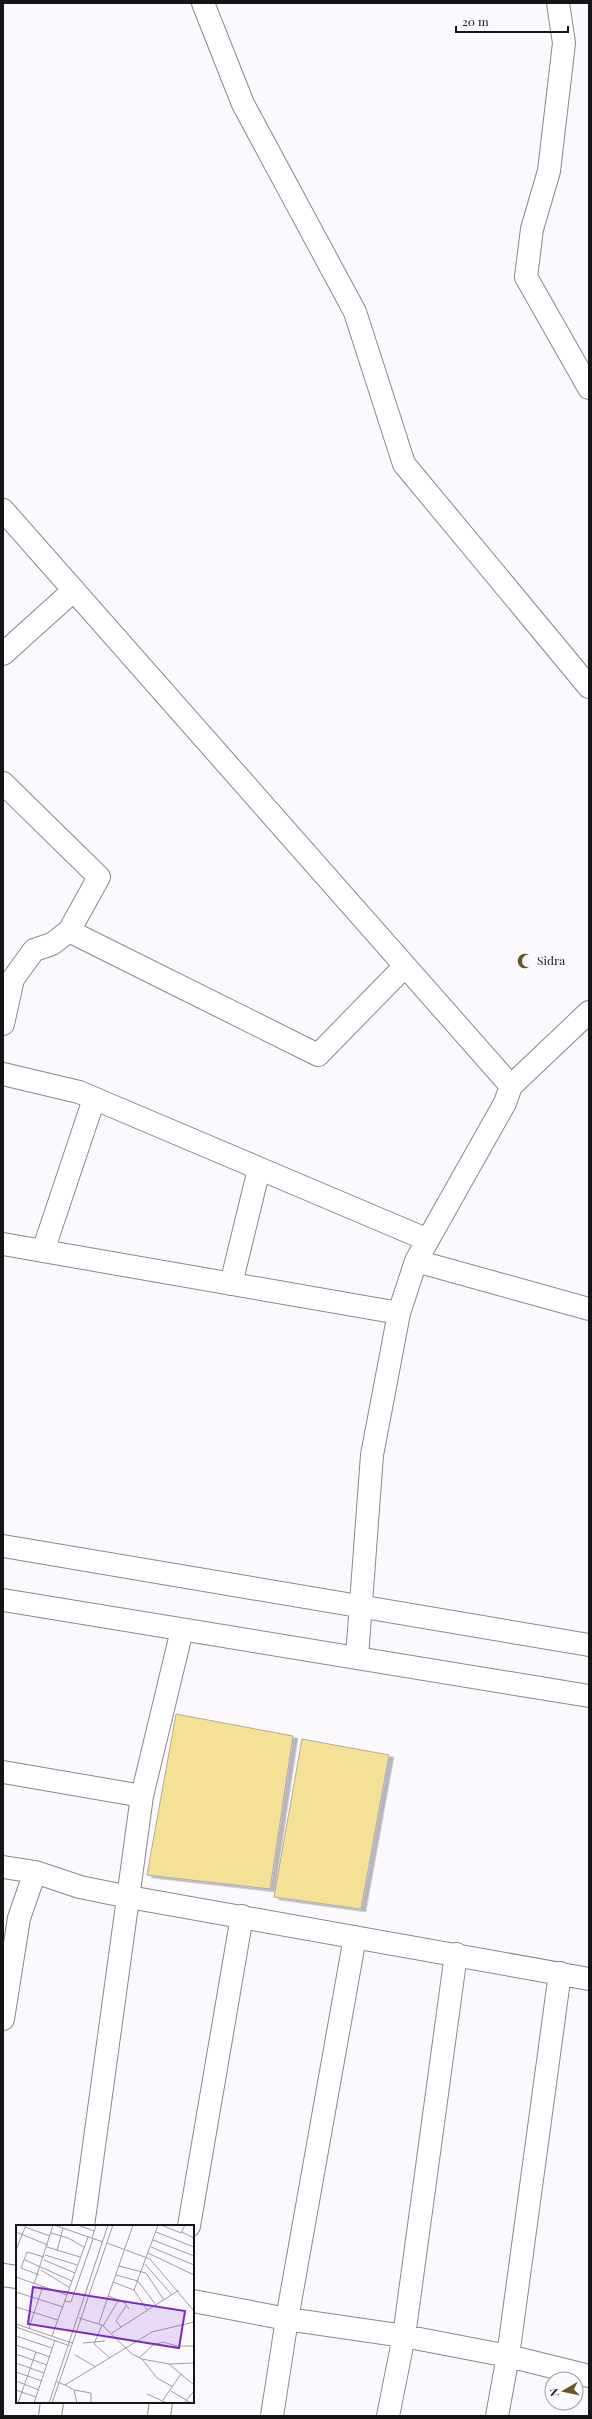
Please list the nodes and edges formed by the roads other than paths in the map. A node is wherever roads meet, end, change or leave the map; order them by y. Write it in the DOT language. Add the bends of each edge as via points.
graph roads {
  1 [pos="203,3"];
  2 [pos="558,3"];
  3 [pos="589,388"];
  4 [pos="3,510"];
  5 [pos="74,590"];
  6 [pos="3,654"];
  7 [pos="589,687"];
  8 [pos="3,783"];
  9 [pos="69,931"];
  10 [pos="405,966"];
  11 [pos="589,1012"];
  12 [pos="3,1024"];
  13 [pos="3,1074"];
  14 [pos="511,1086"];
  15 [pos="94,1099"];
  16 [pos="259,1169"];
  17 [pos="428,1240"];
  18 [pos="3,1244"];
  19 [pos="43,1251"];
  20 [pos="416,1261"];
  21 [pos="231,1284"];
  22 [pos="589,1309"];
  23 [pos="399,1313"];
  24 [pos="3,1546"];
  25 [pos="3,1600"];
  26 [pos="361,1606"];
  27 [pos="182,1630"];
  28 [pos="589,1645"];
  29 [pos="357,1657"];
  30 [pos="589,1696"];
  31 [pos="3,1772"];
  32 [pos="142,1796"];
  33 [pos="3,1867"];
  34 [pos="35,1872"];
  35 [pos="129,1896"];
  36 [pos="242,1916"];
  37 [pos="355,1937"];
  38 [pos="456,1954"];
  39 [pos="560,1973"];
  40 [pos="589,1979"];
  41 [pos="3,2019"];
  42 [pos="83,2225"];
  43 [pos="189,2225"];
  44 [pos="3,2275"];
  45 [pos="16,2277"];
  46 [pos="194,2301"];
  47 [pos="287,2319"];
  48 [pos="404,2336"];
  49 [pos="508,2356"];
  50 [pos="589,2376"];
  51 [pos="52,2403"];
  52 [pos="161,2403"];
  53 [pos="50,2416"];
  54 [pos="159,2416"];
  55 [pos="272,2416"];
  56 [pos="388,2416"];
  57 [pos="497,2416"];
  1 -- 7 [label="street" via="243,104 355,312 404,464"];
  2 -- 3 [label="street" via="564,43 549,171 532,229 526,278"];
  4 -- 5 [label="street"];
  5 -- 6 [label="street"];
  5 -- 10 [label="street"];
  8 -- 9 [label="street" via="99,877"];
  9 -- 10 [label="street" via="318,1055"];
  9 -- 12 [label="street" via="52,944 34,950 13,979"];
  10 -- 14 [label="street"];
  11 -- 14 [label="street"];
  13 -- 15 [label="street" via="79,1092"];
  14 -- 17 [label="street" via="505,1103"];
  15 -- 16 [label="street"];
  15 -- 19 [label="street"];
  16 -- 17 [label="street"];
  16 -- 21 [label="street"];
  17 -- 20 [label="street"];
  18 -- 19 [label="street"];
  19 -- 21 [label="street"];
  20 -- 22 [label="street"];
  20 -- 23 [label="street"];
  21 -- 23 [label="street"];
  23 -- 26 [label="street" via="372,1455"];
  24 -- 26 [label="street"];
  25 -- 27 [label="street"];
  26 -- 28 [label="street"];
  26 -- 29 [label="street"];
  27 -- 29 [label="street"];
  27 -- 32 [label="street"];
  29 -- 30 [label="street"];
  31 -- 32 [label="street"];
  32 -- 35 [label="street"];
  33 -- 34 [label="street"];
  34 -- 35 [label="street" via="80,1887"];
  34 -- 41 [label="street" via="19,1918"];
  35 -- 36 [label="street"];
  35 -- 42 [label="street"];
  36 -- 37 [label="street"];
  36 -- 43 [label="street"];
  37 -- 38 [label="street"];
  37 -- 47 [label="street"];
  38 -- 39 [label="street"];
  38 -- 48 [label="street"];
  39 -- 40 [label="street"];
  39 -- 49 [label="street"];
  44 -- 45 [label="street"];
  46 -- 47 [label="street"];
  47 -- 48 [label="street"];
  47 -- 55 [label="street"];
  48 -- 49 [label="street"];
  48 -- 56 [label="street"];
  49 -- 50 [label="street"];
  49 -- 57 [label="street"];
  51 -- 53 [label="street"];
  52 -- 54 [label="street"];
}
